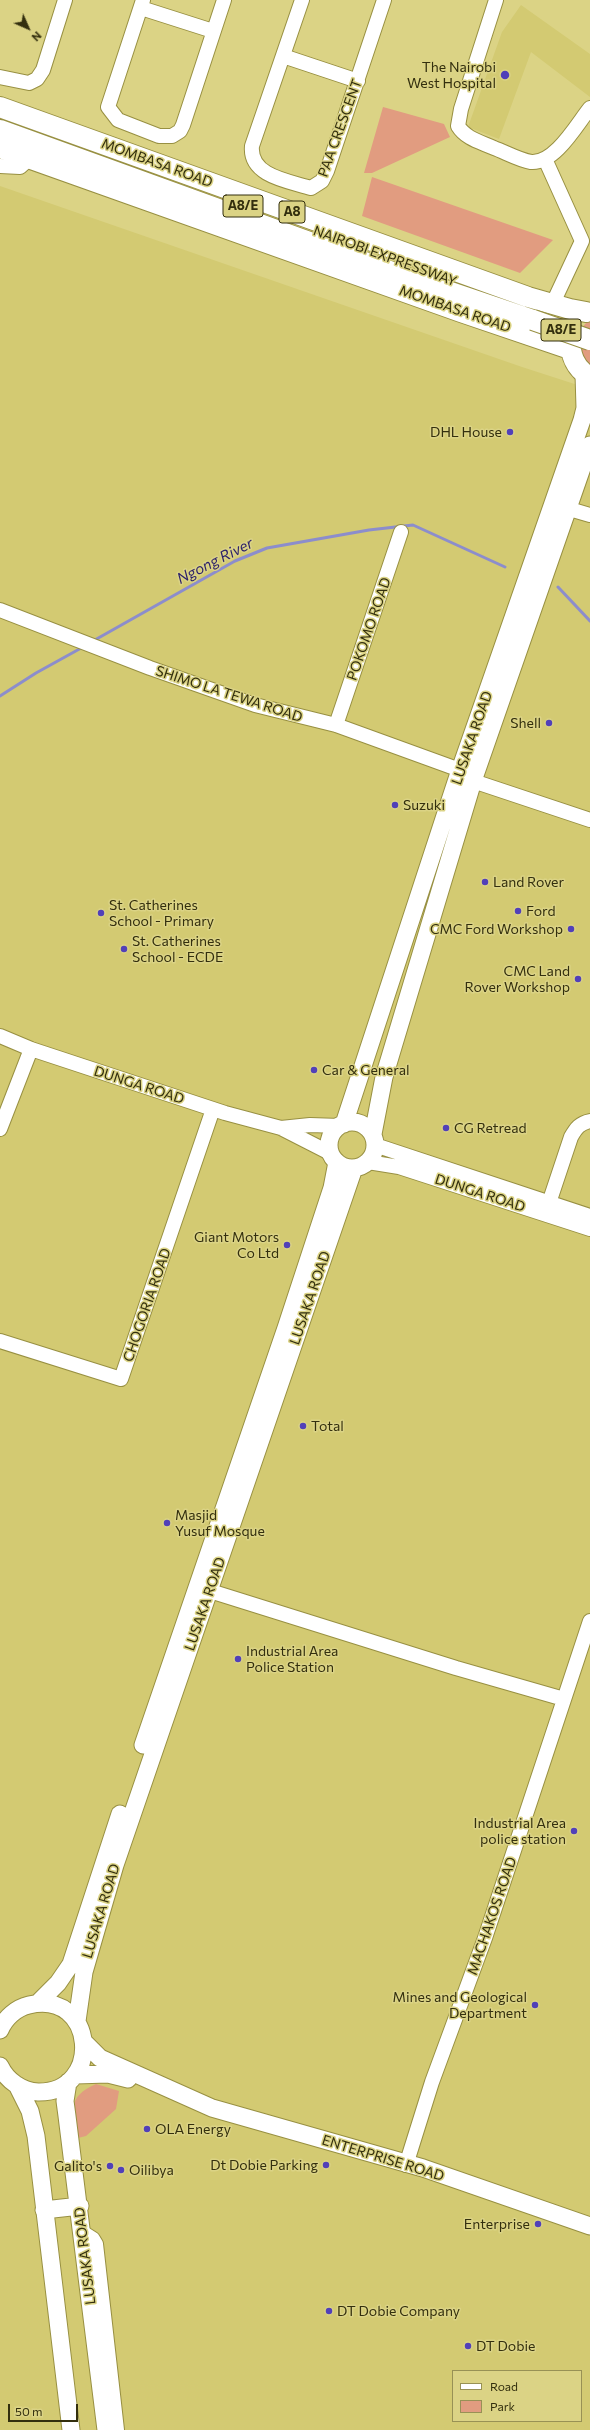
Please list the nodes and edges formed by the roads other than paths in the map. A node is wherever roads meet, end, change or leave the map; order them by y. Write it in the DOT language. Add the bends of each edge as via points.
graph roads {
  1 [pos="65,0"];
  2 [pos="224,0"];
  3 [pos="302,0"];
  4 [pos="384,0"];
  5 [pos="496,0"];
  6 [pos="142,4"];
  7 [pos="213,31"];
  8 [pos="283,56"];
  9 [pos="0,77"];
  10 [pos="358,81"];
  11 [pos="0,107"];
  12 [pos="590,108"];
  13 [pos="0,117"];
  14 [pos="0,130"];
  15 [pos="0,148"];
  16 [pos="30,158"];
  17 [pos="545,159"];
  18 [pos="0,166"];
  19 [pos="553,303"];
  20 [pos="589,316"];
  21 [pos="590,340"];
  22 [pos="570,349"];
  23 [pos="587,376"];
  24 [pos="590,445"];
  25 [pos="566,508"];
  26 [pos="590,515"];
  27 [pos="401,532"];
  28 [pos="0,610"];
  29 [pos="336,725"];
  30 [pos="466,776"];
  31 [pos="590,820"];
  32 [pos="0,1036"];
  33 [pos="31,1049"];
  34 [pos="213,1109"];
  35 [pos="590,1121"];
  36 [pos="342,1125"];
  37 [pos="281,1128"];
  38 [pos="0,1129"];
  39 [pos="374,1140"];
  40 [pos="334,1157"];
  41 [pos="361,1165"];
  42 [pos="547,1209"];
  43 [pos="590,1216"];
  44 [pos="590,1229"];
  45 [pos="0,1340"];
  46 [pos="210,1591"];
  47 [pos="590,1621"];
  48 [pos="564,1699"];
  49 [pos="38,2003"];
  50 [pos="18,2009"];
  51 [pos="0,2014"];
  52 [pos="77,2021"];
  53 [pos="0,2030"];
  54 [pos="85,2043"];
  55 [pos="0,2066"];
  56 [pos="72,2078"];
  57 [pos="17,2085"];
  58 [pos="174,2092"];
  59 [pos="406,2165"];
  60 [pos="80,2206"];
  61 [pos="44,2210"];
  62 [pos="590,2226"];
  63 [pos="82,2232"];
  64 [pos="71,2430"];
  65 [pos="106,2430"];
  66 [pos="117,2430"];
  1 -- 9 [label="street" via="43,70 37,79 28,83"];
  2 -- 7 [label="street"];
  3 -- 8 [label="street, PAA CRESCENT"];
  4 -- 10 [label="street, PAA CRESCENT"];
  5 -- 17 [label="street" via="461,109 458,126 471,139 531,162"];
  6 -- 7 [label="street"];
  6 -- 7 [label="street" via="108,107 118,120 159,136 172,136 180,131"];
  8 -- 10 [label="street"];
  8 -- 10 [label="street, PAA CRESCENT" via="251,155 259,168 311,188 322,181"];
  11 -- 19 [label="highway, MOMBASA ROAD / A8" via="528,297"];
  12 -- 17 [label="street" via="560,147"];
  13 -- 20 [label="highway, NAIROBI EXPRESSWAY / A8/E" via="254,210"];
  14 -- 21 [label="highway, NAIROBI EXPRESSWAY / A8/E, bridge"];
  15 -- 16 [label="highway, MOMBASA ROAD"];
  16 -- 18 [label="street" via="20,167"];
  16 -- 22 [label="highway, MOMBASA ROAD"];
  17 -- 19 [label="street" via="582,241"];
  19 -- 20 [label="highway, MOMBASA ROAD / A8"];
  20 -- 22 [label="highway" via="573,328"];
  22 -- 23 [label="highway" via="574,362"];
  23 -- 30 [label="main road, LUSAKA ROAD" via="582,420"];
  24 -- 25 [label="main road, LUSAKA ROAD"];
  25 -- 26 [label="street"];
  25 -- 30 [label="main road, LUSAKA ROAD"];
  27 -- 29 [label="street, POKOMO ROAD"];
  28 -- 29 [label="street, SHIMO LA TEWA ROAD" via="124,659 255,705"];
  29 -- 30 [label="street, SHIMO LA TEWA ROAD"];
  30 -- 31 [label="street"];
  30 -- 36 [label="main road, LUSAKA ROAD"];
  30 -- 39 [label="main road, LUSAKA ROAD" via="384,1077"];
  32 -- 33 [label="street, DUNGA ROAD"];
  33 -- 34 [label="street, DUNGA ROAD"];
  33 -- 38 [label="street"];
  34 -- 37 [label="street, DUNGA ROAD"];
  34 -- 45 [label="street, CHOGORIA ROAD" via="122,1379"];
  35 -- 42 [label="street" via="576,1128 571,1137"];
  36 -- 37 [label="street, DUNGA ROAD"];
  36 -- 39 [label="main road" via="355,1122 362,1124"];
  36 -- 40 [label="main road" via="331,1138"];
  37 -- 40 [label="street, DUNGA ROAD"];
  39 -- 41 [label="main road" via="373,1156"];
  39 -- 42 [label="street, DUNGA ROAD"];
  40 -- 41 [label="main road" via="347,1168"];
  40 -- 49 [label="main road, LUSAKA ROAD" via="332,1188 107,1852 79,1943 65,1975"];
  41 -- 42 [label="street, DUNGA ROAD" via="399,1167"];
  41 -- 46 [label="main road, LUSAKA ROAD"];
  42 -- 43 [label="street, DUNGA ROAD"];
  42 -- 44 [label="street, DUNGA ROAD"];
  46 -- 48 [label="street"];
  46 -- 52 [label="main road, LUSAKA ROAD" via="113,1872 84,1972"];
  47 -- 48 [label="street, MACHAKOS ROAD"];
  48 -- 59 [label="street, MACHAKOS ROAD" via="485,1938 432,2082"];
  49 -- 50 [label="main road"];
  49 -- 52 [label="main road" via="60,2007"];
  50 -- 51 [label="main road"];
  50 -- 53 [label="main road" via="8,2017"];
  52 -- 54 [label="main road"];
  54 -- 56 [label="main road, LUSAKA ROAD" via="81,2065"];
  54 -- 58 [label="main road, ENTERPRISE ROAD" via="100,2058"];
  55 -- 57 [label="main road" via="5,2075"];
  56 -- 57 [label="main road" via="49,2091 38,2092"];
  56 -- 58 [label="main road, ENTERPRISE ROAD" via="108,2074"];
  56 -- 60 [label="main road, LUSAKA ROAD" via="66,2109"];
  57 -- 61 [label="main road" via="33,2123"];
  58 -- 59 [label="main road, ENTERPRISE ROAD" via="212,2108"];
  59 -- 62 [label="main road, ENTERPRISE ROAD" via="423,2168"];
  60 -- 61 [label="main road"];
  60 -- 63 [label="main road, LUSAKA ROAD"];
  61 -- 64 [label="main road"];
  63 -- 65 [label="main road, LUSAKA ROAD"];
  63 -- 66 [label="street" via="96,2244"];
}
